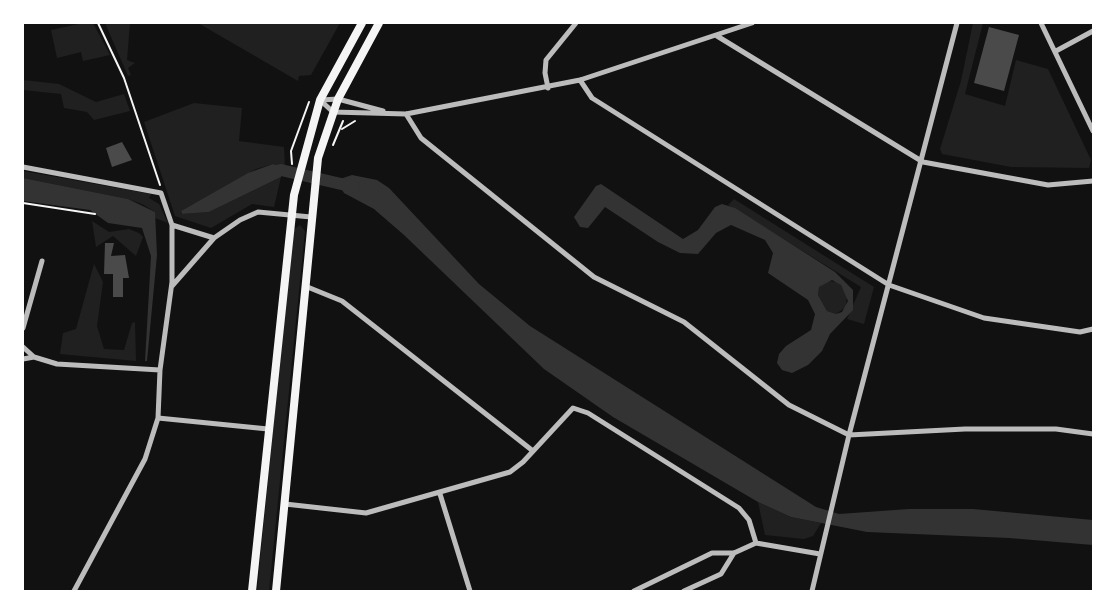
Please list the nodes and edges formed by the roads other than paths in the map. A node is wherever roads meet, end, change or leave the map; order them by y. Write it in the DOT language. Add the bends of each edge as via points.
graph roads {
  1 [pos="362,23"];
  2 [pos="379,23"];
  3 [pos="576,23"];
  4 [pos="752,23"];
  5 [pos="957,23"];
  6 [pos="1041,23"];
  7 [pos="1093,31"];
  8 [pos="717,36"];
  9 [pos="1056,51"];
  10 [pos="580,80"];
  11 [pos="548,88"];
  12 [pos="338,99"];
  13 [pos="320,100"];
  14 [pos="333,112"];
  15 [pos="390,113"];
  16 [pos="406,114"];
  17 [pos="1093,131"];
  18 [pos="922,162"];
  19 [pos="23,167"];
  20 [pos="1093,181"];
  21 [pos="290,215"];
  22 [pos="311,217"];
  23 [pos="172,225"];
  24 [pos="214,238"];
  25 [pos="42,261"];
  26 [pos="890,285"];
  27 [pos="172,286"];
  28 [pos="304,286"];
  29 [pos="23,328"];
  30 [pos="1093,329"];
  31 [pos="23,347"];
  32 [pos="34,357"];
  33 [pos="23,359"];
  34 [pos="160,370"];
  35 [pos="158,418"];
  36 [pos="268,429"];
  37 [pos="1093,434"];
  38 [pos="849,435"];
  39 [pos="533,451"];
  40 [pos="440,494"];
  41 [pos="285,504"];
  42 [pos="756,543"];
  43 [pos="734,553"];
  44 [pos="820,554"];
  45 [pos="74,591"];
  46 [pos="252,591"];
  47 [pos="276,591"];
  48 [pos="470,591"];
  49 [pos="634,591"];
  50 [pos="684,591"];
  51 [pos="812,591"];
  1 -- 13 [label="main road"];
  2 -- 12 [label="main road"];
  3 -- 11 [label="street" via="546,60"];
  4 -- 8 [label="street"];
  5 -- 18 [label="street"];
  6 -- 9 [label="street"];
  7 -- 9 [label="street"];
  8 -- 10 [label="street"];
  8 -- 18 [label="street"];
  9 -- 17 [label="street"];
  10 -- 11 [label="street"];
  10 -- 26 [label="street" via="592,98"];
  11 -- 16 [label="street"];
  12 -- 13 [label="street"];
  12 -- 14 [label="main road"];
  12 -- 15 [label="street"];
  13 -- 14 [label="street"];
  13 -- 21 [label="main road"];
  14 -- 15 [label="street"];
  14 -- 22 [label="main road" via="317,169"];
  15 -- 16 [label="street"];
  16 -- 38 [label="street" via="421,138 594,277 684,322 789,405"];
  18 -- 20 [label="street" via="1048,185"];
  18 -- 26 [label="street"];
  19 -- 23 [label="street" via="161,193"];
  21 -- 22 [label="street"];
  21 -- 24 [label="street" via="258,212"];
  21 -- 36 [label="main road"];
  22 -- 28 [label="main road"];
  23 -- 24 [label="street"];
  23 -- 27 [label="street"];
  24 -- 27 [label="street"];
  25 -- 29 [label="street"];
  26 -- 30 [label="street" via="984,318 1080,332"];
  26 -- 38 [label="street"];
  27 -- 34 [label="street"];
  28 -- 39 [label="street" via="342,301"];
  28 -- 41 [label="main road"];
  31 -- 32 [label="street"];
  32 -- 33 [label="street"];
  32 -- 34 [label="street" via="57,364"];
  34 -- 35 [label="street"];
  35 -- 36 [label="street"];
  35 -- 45 [label="street" via="145,459"];
  36 -- 46 [label="main road"];
  37 -- 38 [label="street" via="1056,429 965,429"];
  38 -- 44 [label="street"];
  39 -- 40 [label="street" via="510,472"];
  39 -- 42 [label="street" via="573,408 588,413 739,508 749,520"];
  40 -- 41 [label="street" via="366,513"];
  40 -- 48 [label="street"];
  41 -- 47 [label="main road"];
  42 -- 43 [label="street"];
  42 -- 44 [label="street"];
  43 -- 49 [label="street" via="712,554"];
  43 -- 50 [label="street" via="721,574"];
  44 -- 51 [label="street"];
}
